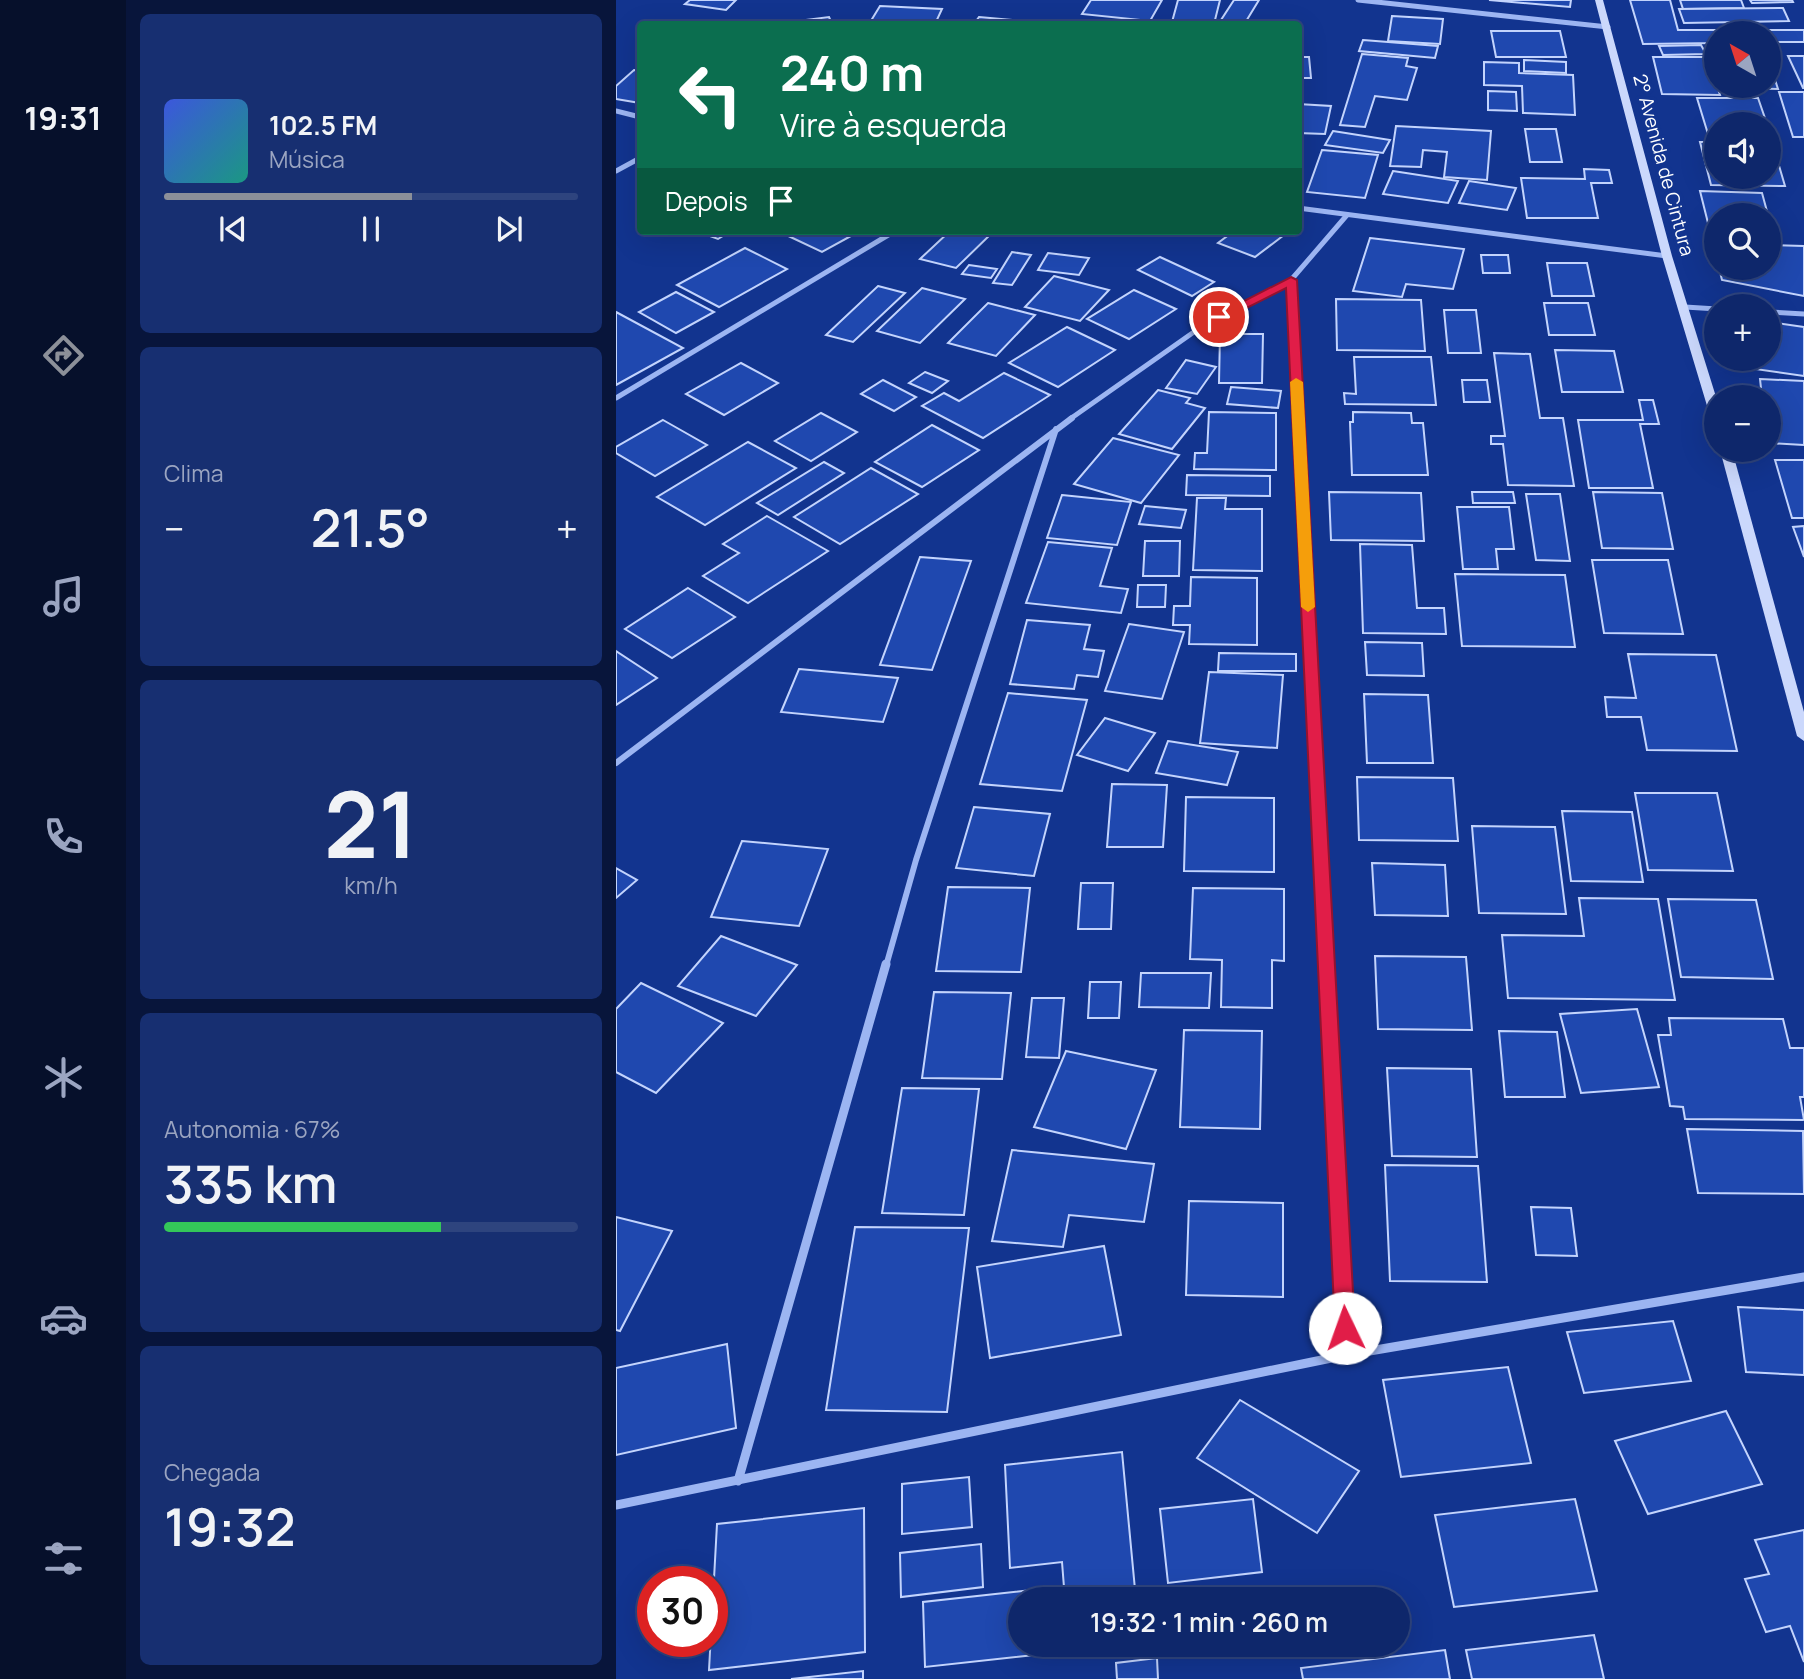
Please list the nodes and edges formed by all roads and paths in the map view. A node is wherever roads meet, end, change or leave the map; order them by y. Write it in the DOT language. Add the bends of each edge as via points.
graph roads {
  1 [pos="1358,0"];
  2 [pos="1599,0"];
  3 [pos="1608,27"];
  4 [pos="616,111"];
  5 [pos="637,116"];
  6 [pos="637,160"];
  7 [pos="616,171"];
  8 [pos="1302,209"];
  9 [pos="1347,215"];
  10 [pos="888,235"];
  11 [pos="1667,256"];
  12 [pos="1291,280"];
  13 [pos="1685,306"];
  14 [pos="1704,308"];
  15 [pos="1781,313"];
  16 [pos="1804,314"];
  17 [pos="1707,385"];
  18 [pos="616,398"];
  19 [pos="1056,429"];
  20 [pos="1729,462"];
  21 [pos="1804,736"];
  22 [pos="616,763"];
  23 [pos="1804,1277"];
  24 [pos="1346,1355"];
  25 [pos="738,1481"];
  26 [pos="616,1505"];
  1 -- 3 [label="street"];
  2 -- 3 [label="street, 2° Avenida de Cintura"];
  3 -- 11 [label="street, 2° Avenida de Cintura"];
  4 -- 5 [label="street"];
  6 -- 7 [label="street"];
  8 -- 9 [label="street"];
  9 -- 11 [label="street"];
  9 -- 12 [label="street"];
  10 -- 18 [label="street"];
  11 -- 13 [label="street, 2° Avenida de Cintura"];
  12 -- 19 [label="street" via="1201,327"];
  12 -- 24 [label="street"];
  13 -- 14 [label="street"];
  13 -- 17 [label="street, 2° Avenida de Cintura"];
  15 -- 16 [label="street"];
  19 -- 22 [label="street"];
  19 -- 25 [label="street" via="916,860"];
  20 -- 21 [label="street"];
  23 -- 24 [label="street"];
  24 -- 25 [label="street"];
  25 -- 26 [label="street"];
}
